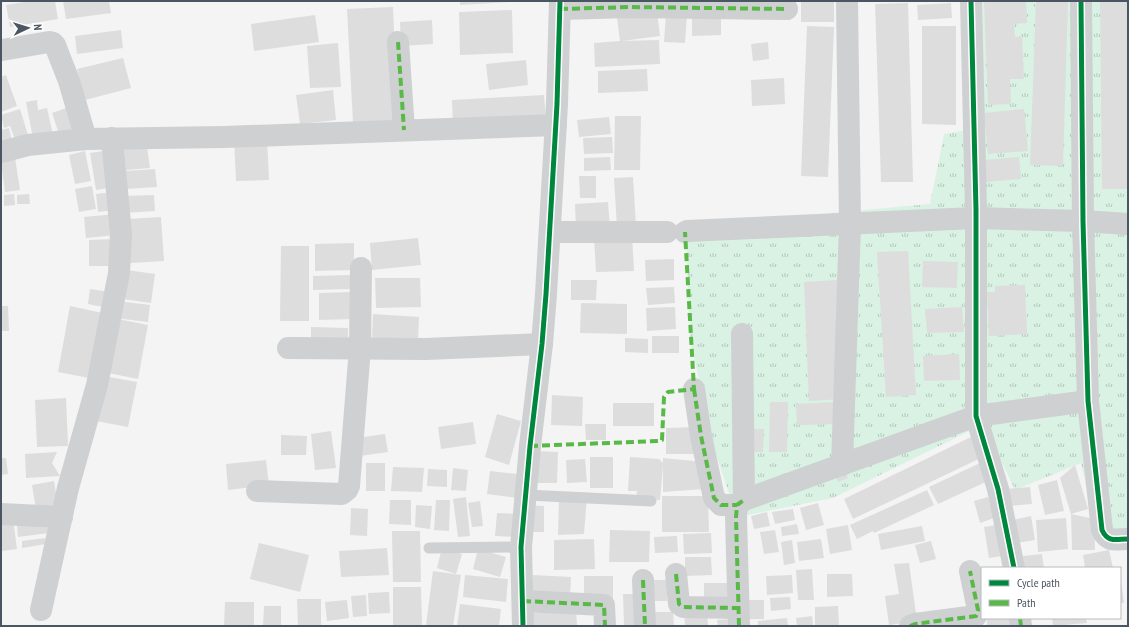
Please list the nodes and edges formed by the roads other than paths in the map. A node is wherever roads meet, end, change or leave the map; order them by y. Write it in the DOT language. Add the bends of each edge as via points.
graph roads {
  1 [pos="847,1"];
  2 [pos="971,1"];
  3 [pos="1081,1"];
  4 [pos="630,4"];
  5 [pos="560,5"];
  6 [pos="736,5"];
  7 [pos="787,9"];
  8 [pos="398,42"];
  9 [pos="2,50"];
  10 [pos="556,125"];
  11 [pos="404,130"];
  12 [pos="112,138"];
  13 [pos="86,139"];
  14 [pos="1,152"];
  15 [pos="976,218"];
  16 [pos="1083,221"];
  17 [pos="850,223"];
  18 [pos="1128,224"];
  19 [pos="550,232"];
  20 [pos="361,268"];
  21 [pos="742,334"];
  22 [pos="542,344"];
  23 [pos="288,348"];
  24 [pos="360,348"];
  25 [pos="694,389"];
  26 [pos="1088,401"];
  27 [pos="976,416"];
  28 [pos="842,465"];
  29 [pos="257,491"];
  30 [pos="526,495"];
  31 [pos="651,501"];
  32 [pos="741,502"];
  33 [pos="1,514"];
  34 [pos="62,517"];
  35 [pos="1128,539"];
  36 [pos="521,547"];
  37 [pos="429,548"];
  38 [pos="1014,567"];
  39 [pos="970,571"];
  40 [pos="676,574"];
  41 [pos="644,580"];
  42 [pos="523,601"];
  43 [pos="41,610"];
  44 [pos="739,617"];
  45 [pos="523,626"];
  46 [pos="605,626"];
  47 [pos="644,626"];
  48 [pos="910,626"];
  1 -- 17 [label="street"];
  2 -- 15 [label="street"];
  3 -- 16 [label="street"];
  4 -- 5 [label="street"];
  4 -- 6 [label="street"];
  5 -- 10 [label="street"];
  6 -- 7 [label="street"];
  8 -- 11 [label="street"];
  9 -- 13 [label="street" via="49,42 55,45 70,81"];
  10 -- 11 [label="street"];
  10 -- 19 [label="street"];
  11 -- 12 [label="street"];
  12 -- 13 [label="street"];
  12 -- 34 [label="street" via="121,234 119,274 97,385"];
  13 -- 14 [label="street" via="28,145"];
  15 -- 16 [label="street"];
  15 -- 17 [label="street"];
  15 -- 27 [label="street"];
  16 -- 18 [label="street"];
  16 -- 26 [label="street"];
  17 -- 19 [label="street" via="676,232"];
  17 -- 28 [label="street"];
  19 -- 22 [label="street"];
  20 -- 24 [label="street"];
  21 -- 32 [label="street"];
  22 -- 24 [label="street" via="426,349"];
  22 -- 30 [label="street"];
  23 -- 24 [label="street"];
  24 -- 29 [label="street" via="350,486 342,494"];
  25 -- 32 [label="street" via="714,498 721,505"];
  26 -- 27 [label="street"];
  26 -- 35 [label="street" via="1102,530 1110,539"];
  27 -- 28 [label="street"];
  27 -- 38 [label="street" via="998,489"];
  28 -- 32 [label="street"];
  30 -- 31 [label="lane"];
  30 -- 36 [label="street"];
  32 -- 44 [label="street" via="736,517"];
  33 -- 34 [label="street"];
  34 -- 43 [label="street"];
  36 -- 37 [label="lane"];
  36 -- 42 [label="street"];
  39 -- 48 [label="street" via="978,610 976,616"];
  40 -- 44 [label="street" via="679,604 683,608"];
  41 -- 47 [label="street"];
  42 -- 45 [label="street"];
  42 -- 46 [label="street" via="604,605"];
}
